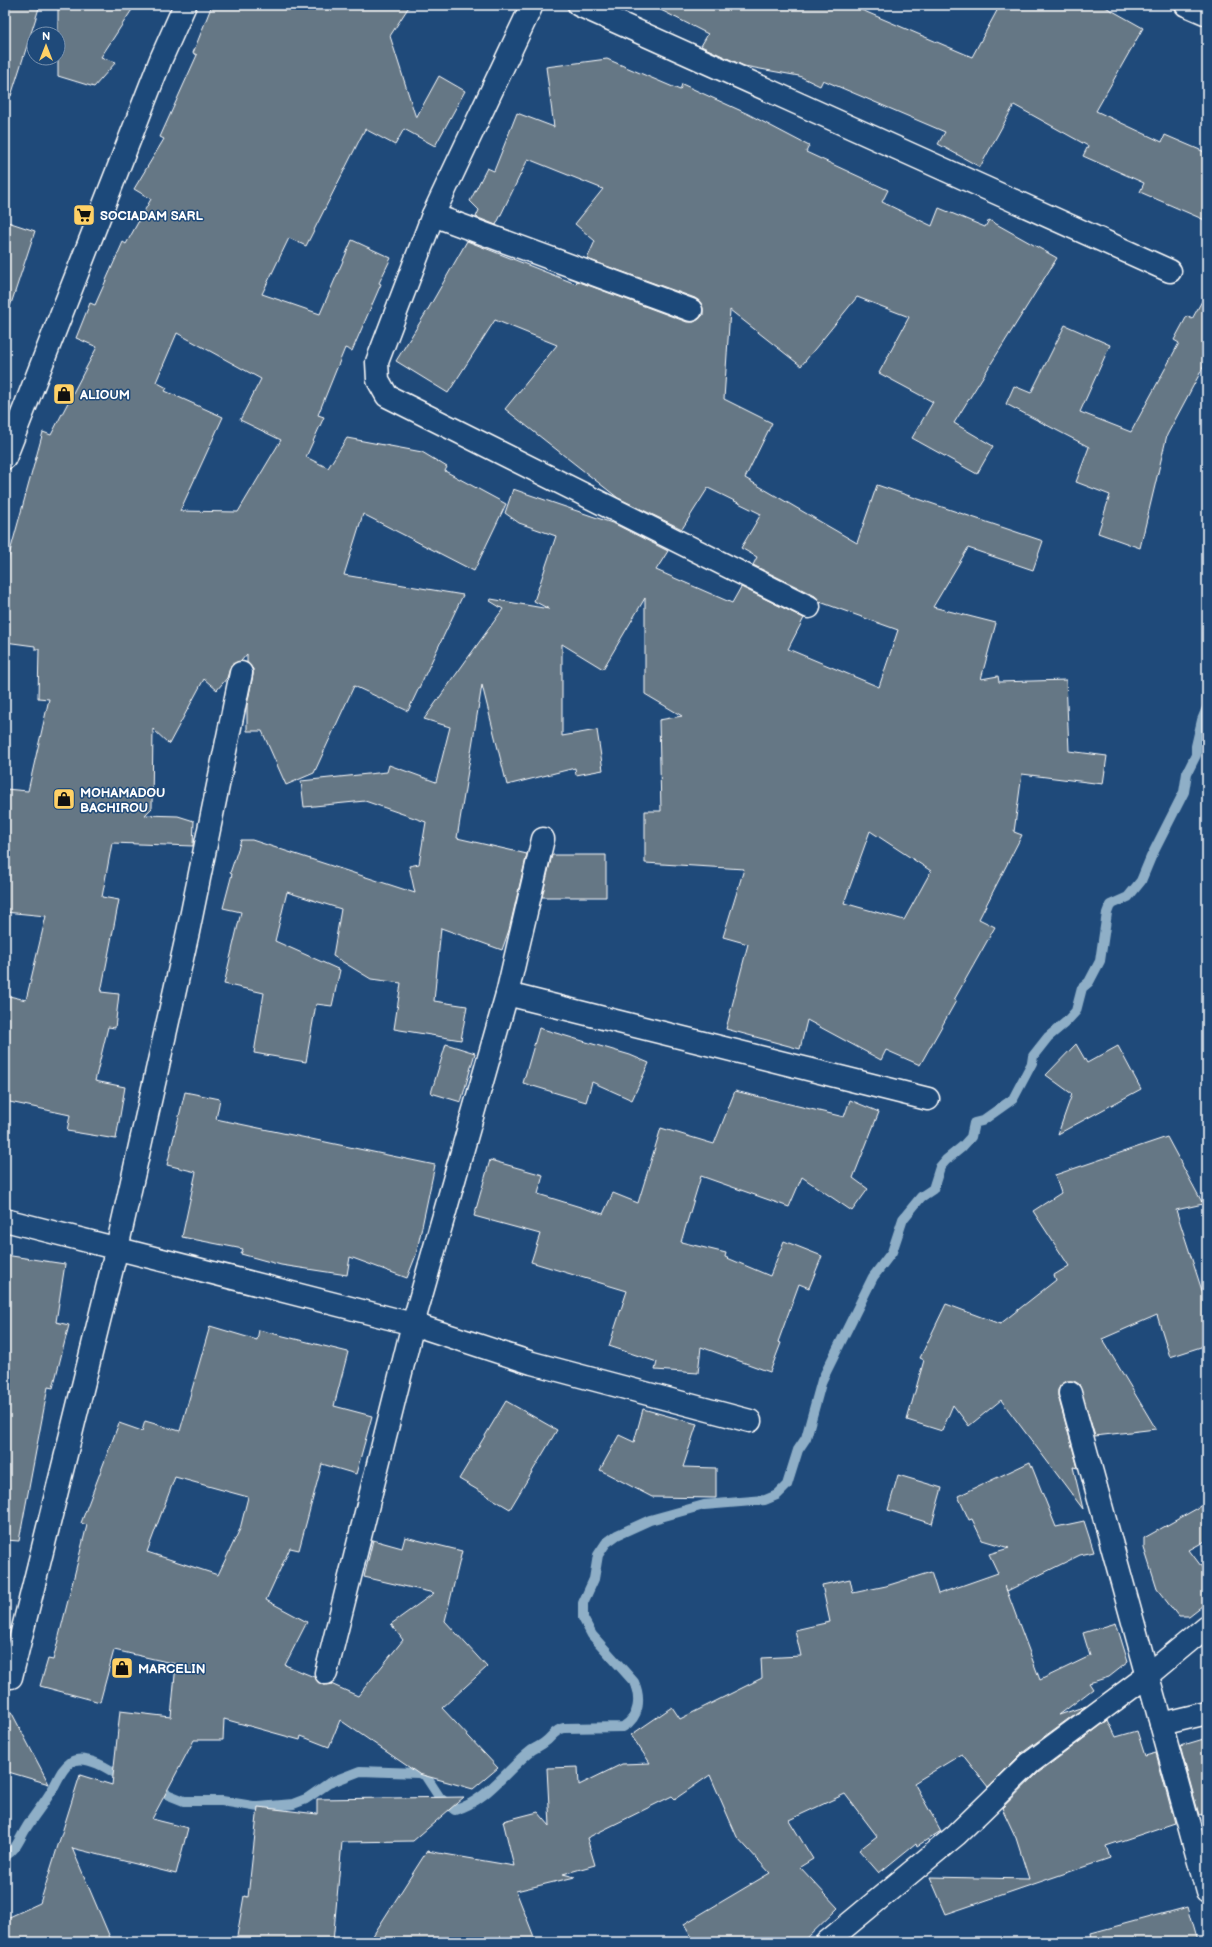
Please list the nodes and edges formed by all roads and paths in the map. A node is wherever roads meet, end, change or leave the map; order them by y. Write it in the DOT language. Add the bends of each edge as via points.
graph roads {
  1 [pos="185,5"];
  2 [pos="532,5"];
  3 [pos="579,5"];
  4 [pos="1186,5"];
  5 [pos="1207,14"];
  6 [pos="433,215"];
  7 [pos="1170,271"];
  8 [pos="691,310"];
  9 [pos="5,458"];
  10 [pos="809,607"];
  11 [pos="241,673"];
  12 [pos="543,839"];
  13 [pos="507,994"];
  14 [pos="928,1099"];
  15 [pos="5,1220"];
  16 [pos="117,1248"];
  17 [pos="413,1324"];
  18 [pos="1070,1393"];
  19 [pos="750,1421"];
  20 [pos="1207,1626"];
  21 [pos="326,1673"];
  22 [pos="1147,1676"];
  23 [pos="11,1677"];
  24 [pos="1207,1713"];
  25 [pos="1161,1724"];
  26 [pos="1207,1891"];
  27 [pos="827,1942"];
  1 -- 9 [label="street" via="161,59"];
  2 -- 6 [label="street"];
  3 -- 7 [label="street"];
  4 -- 5 [label="street"];
  6 -- 8 [label="street"];
  6 -- 10 [label="street" via="377,362 378,380 387,396"];
  11 -- 16 [label="street" via="188,932"];
  12 -- 13 [label="street"];
  13 -- 14 [label="street"];
  13 -- 17 [label="street"];
  15 -- 16 [label="street"];
  16 -- 17 [label="street"];
  16 -- 23 [label="street"];
  17 -- 19 [label="street" via="532,1363"];
  17 -- 21 [label="street"];
  18 -- 22 [label="street"];
  20 -- 22 [label="street"];
  22 -- 25 [label="street"];
  22 -- 27 [label="street" via="1030,1763 956,1834"];
  24 -- 25 [label="street"];
  25 -- 26 [label="street"];
}
